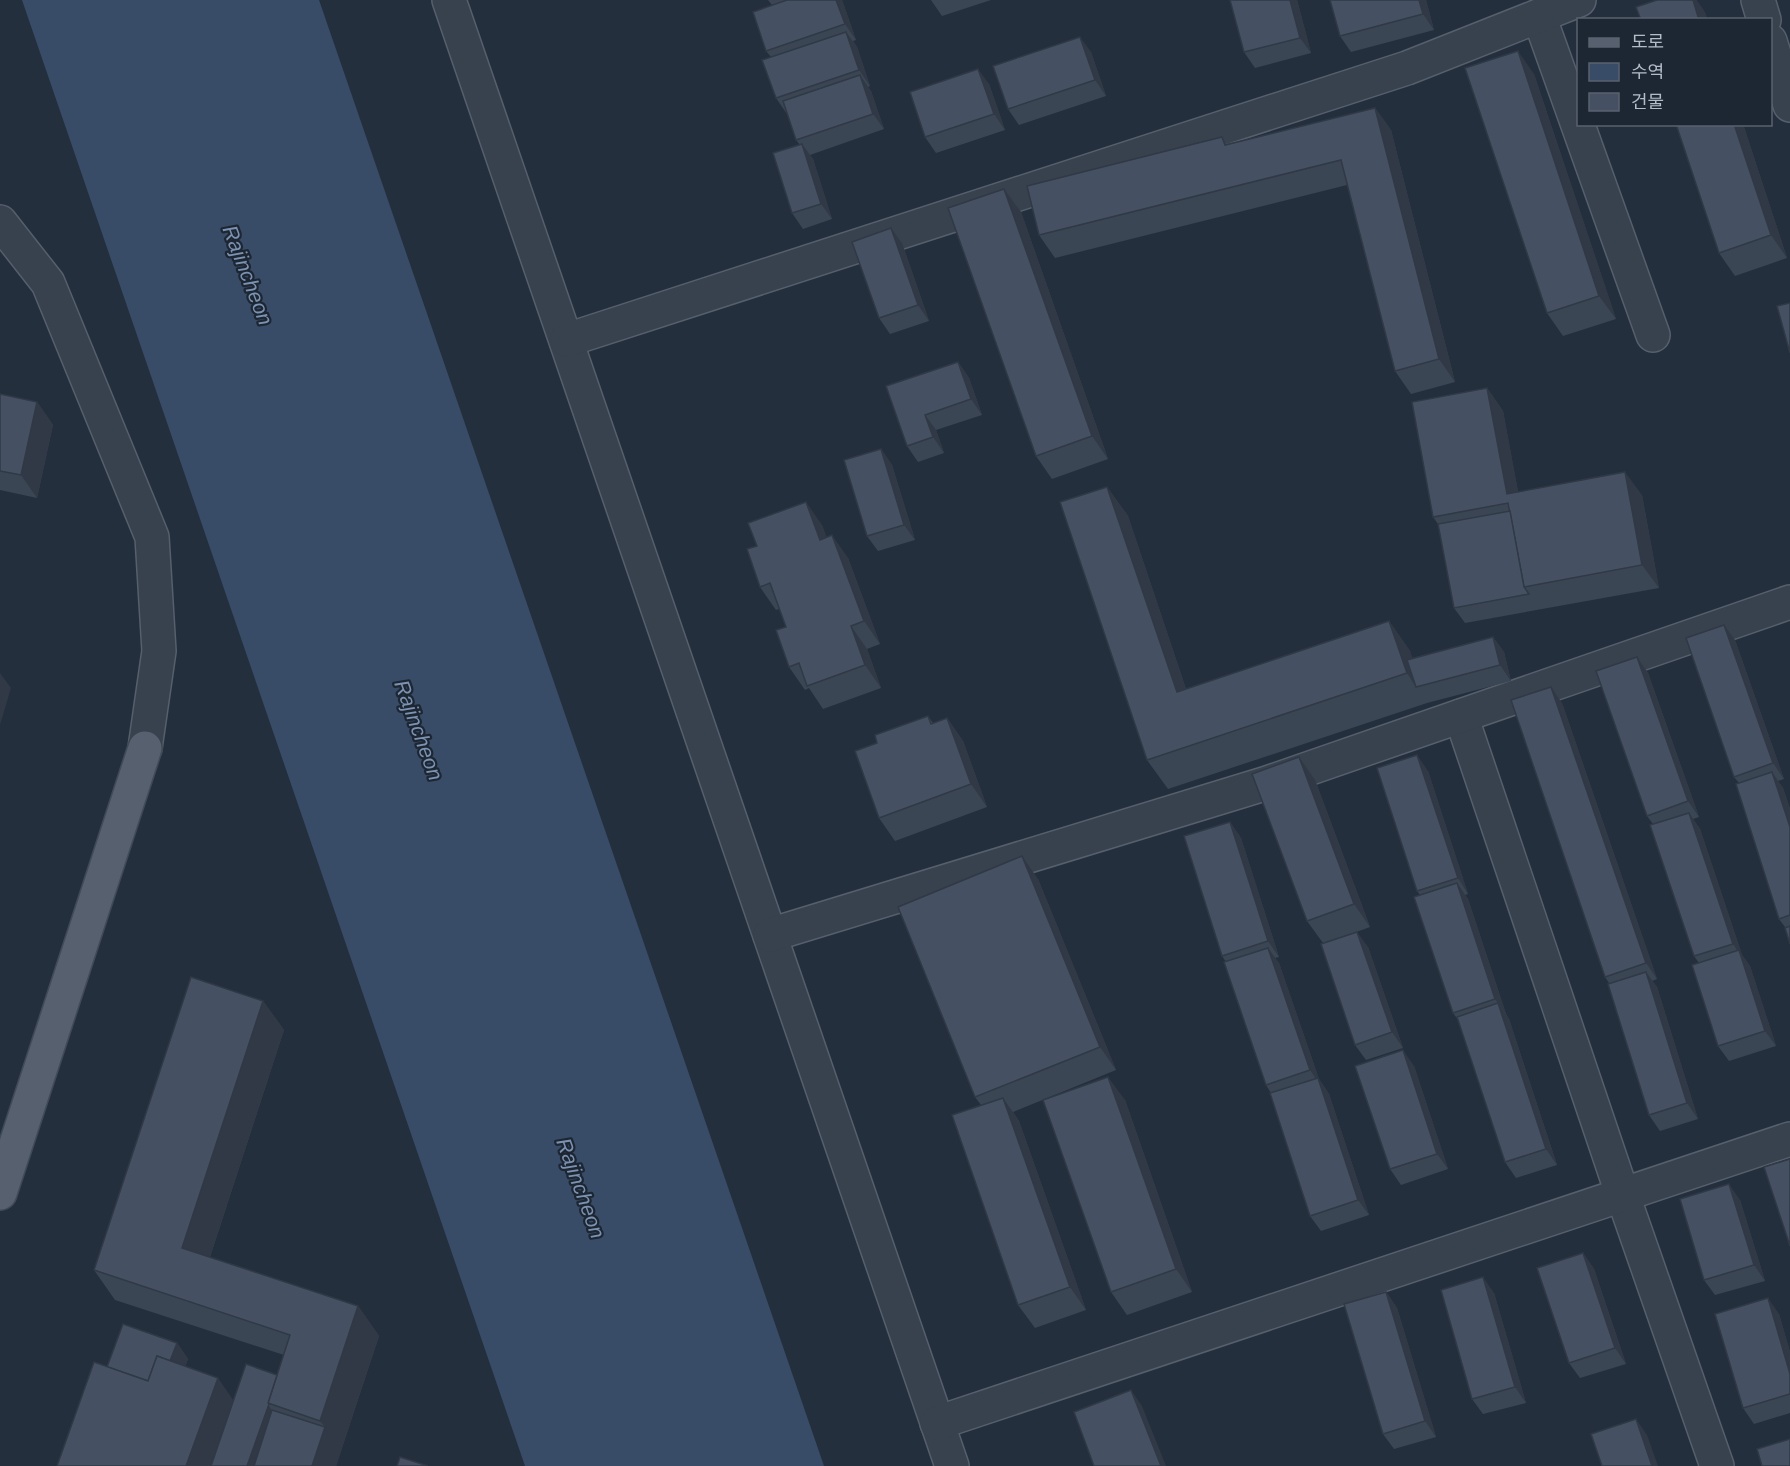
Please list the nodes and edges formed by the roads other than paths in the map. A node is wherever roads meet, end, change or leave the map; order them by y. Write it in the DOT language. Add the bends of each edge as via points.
graph roads {
  1 [pos="449,0"];
  2 [pos="1579,0"];
  3 [pos="1758,0"];
  4 [pos="1539,16"];
  5 [pos="1763,18"];
  6 [pos="1772,47"];
  7 [pos="1790,105"];
  8 [pos="1577,122"];
  9 [pos="1578,126"];
  10 [pos="0,222"];
  11 [pos="1653,335"];
  12 [pos="567,340"];
  13 [pos="1790,602"];
  14 [pos="1461,716"];
  15 [pos="145,748"];
  16 [pos="770,935"];
  17 [pos="1790,1139"];
  18 [pos="0,1193"];
  19 [pos="1623,1196"];
  20 [pos="937,1423"];
  21 [pos="952,1466"];
  22 [pos="1717,1466"];
  1 -- 12 [label="street"];
  2 -- 4 [label="street"];
  3 -- 5 [label="street"];
  4 -- 8 [label="street"];
  4 -- 12 [label="street" via="1407,68"];
  6 -- 7 [label="street"];
  9 -- 11 [label="street"];
  10 -- 15 [label="street" via="48,284 152,537 159,651"];
  12 -- 16 [label="street"];
  13 -- 14 [label="street"];
  14 -- 16 [label="street" via="1264,784"];
  14 -- 19 [label="street"];
  15 -- 18 [label="main road"];
  16 -- 20 [label="street"];
  17 -- 19 [label="street"];
  19 -- 20 [label="street"];
  19 -- 22 [label="street"];
  20 -- 21 [label="street"];
}
